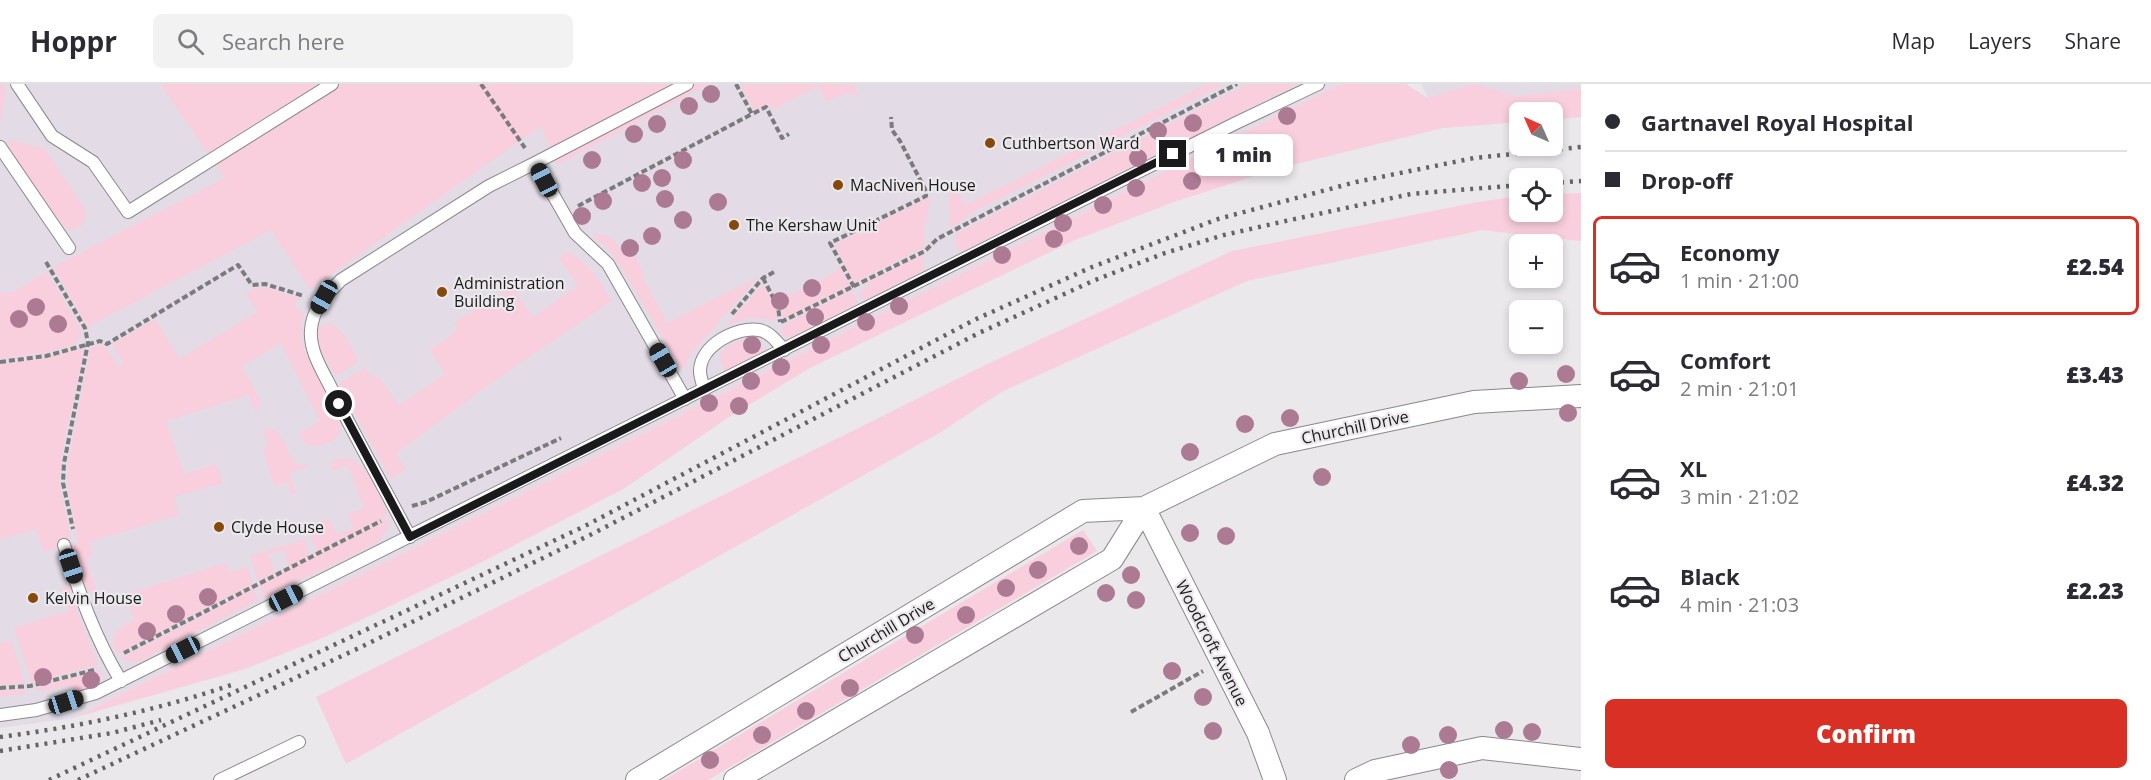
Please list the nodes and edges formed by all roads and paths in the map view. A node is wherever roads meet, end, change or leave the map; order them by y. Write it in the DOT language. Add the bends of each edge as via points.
graph roads {
  1 [pos="17,84"];
  2 [pos="332,84"];
  3 [pos="481,84"];
  4 [pos="687,84"];
  5 [pos="736,84"];
  6 [pos="1237,84"];
  7 [pos="1317,84"];
  8 [pos="752,114"];
  9 [pos="891,117"];
  10 [pos="789,134"];
  11 [pos="0,147"];
  12 [pos="535,163"];
  13 [pos="562,214"];
  14 [pos="69,248"];
  15 [pos="46,262"];
  16 [pos="774,272"];
  17 [pos="763,278"];
  18 [pos="853,286"];
  19 [pos="304,296"];
  20 [pos="773,297"];
  21 [pos="865,309"];
  22 [pos="730,317"];
  23 [pos="770,322"];
  24 [pos="88,344"];
  25 [pos="784,350"];
  26 [pos="0,362"];
  27 [pos="704,390"];
  28 [pos="1581,396"];
  29 [pos="685,399"];
  30 [pos="563,436"];
  31 [pos="1144,508"];
  32 [pos="398,513"];
  33 [pos="72,527"];
  34 [pos="410,537"];
  35 [pos="64,545"];
  36 [pos="1222,660"];
  37 [pos="109,662"];
  38 [pos="121,681"];
  39 [pos="0,688"];
  40 [pos="1131,712"];
  41 [pos="0,715"];
  42 [pos="299,742"];
  43 [pos="1581,759"];
  44 [pos="220,780"];
  45 [pos="637,780"];
  46 [pos="735,780"];
  47 [pos="1275,780"];
  48 [pos="1356,780"];
  1 -- 2 [label="lane" via="52,136 93,162 128,212"];
  3 -- 12 [label="path"];
  4 -- 12 [label="lane"];
  5 -- 8 [label="path"];
  6 -- 18 [label="path"];
  7 -- 21 [label="lane"];
  8 -- 10 [label="path" via="766,107 782,138"];
  8 -- 13 [label="path"];
  9 -- 18 [label="path" via="892,130 926,196 830,243"];
  11 -- 14 [label="lane"];
  12 -- 13 [label="lane"];
  12 -- 32 [label="lane" via="469,198 341,280 315,312 311,347"];
  13 -- 29 [label="lane" via="575,233 608,264"];
  15 -- 24 [label="path" via="85,328"];
  16 -- 17 [label="path"];
  17 -- 20 [label="path"];
  17 -- 22 [label="path"];
  18 -- 21 [label="path"];
  18 -- 23 [label="path" via="791,319"];
  19 -- 24 [label="path" via="265,284 252,285 238,265 107,344"];
  21 -- 25 [label="lane"];
  24 -- 26 [label="path" via="46,356"];
  24 -- 33 [label="path" via="64,463 63,483"];
  25 -- 27 [label="lane"];
  25 -- 27 [label="lane" via="761,330 743,329 726,336 710,348 700,369"];
  27 -- 29 [label="lane"];
  28 -- 31 [label="street, Churchill Drive" via="1474,402 1275,444"];
  29 -- 34 [label="lane"];
  30 -- 32 [label="path"];
  31 -- 36 [label="street, Woodcroft Avenue"];
  31 -- 45 [label="street, Churchill Drive" via="1083,511"];
  31 -- 46 [label="street" via="1112,559"];
  32 -- 34 [label="lane"];
  32 -- 37 [label="path"];
  34 -- 38 [label="lane"];
  35 -- 37 [label="lane" via="84,608"];
  36 -- 40 [label="path"];
  36 -- 47 [label="street, Woodcroft Avenue" via="1258,733"];
  37 -- 38 [label="lane"];
  37 -- 39 [label="path" via="30,686"];
  38 -- 41 [label="lane" via="66,702"];
  42 -- 44 [label="lane"];
  43 -- 48 [label="street" via="1482,748 1376,771"];
}
